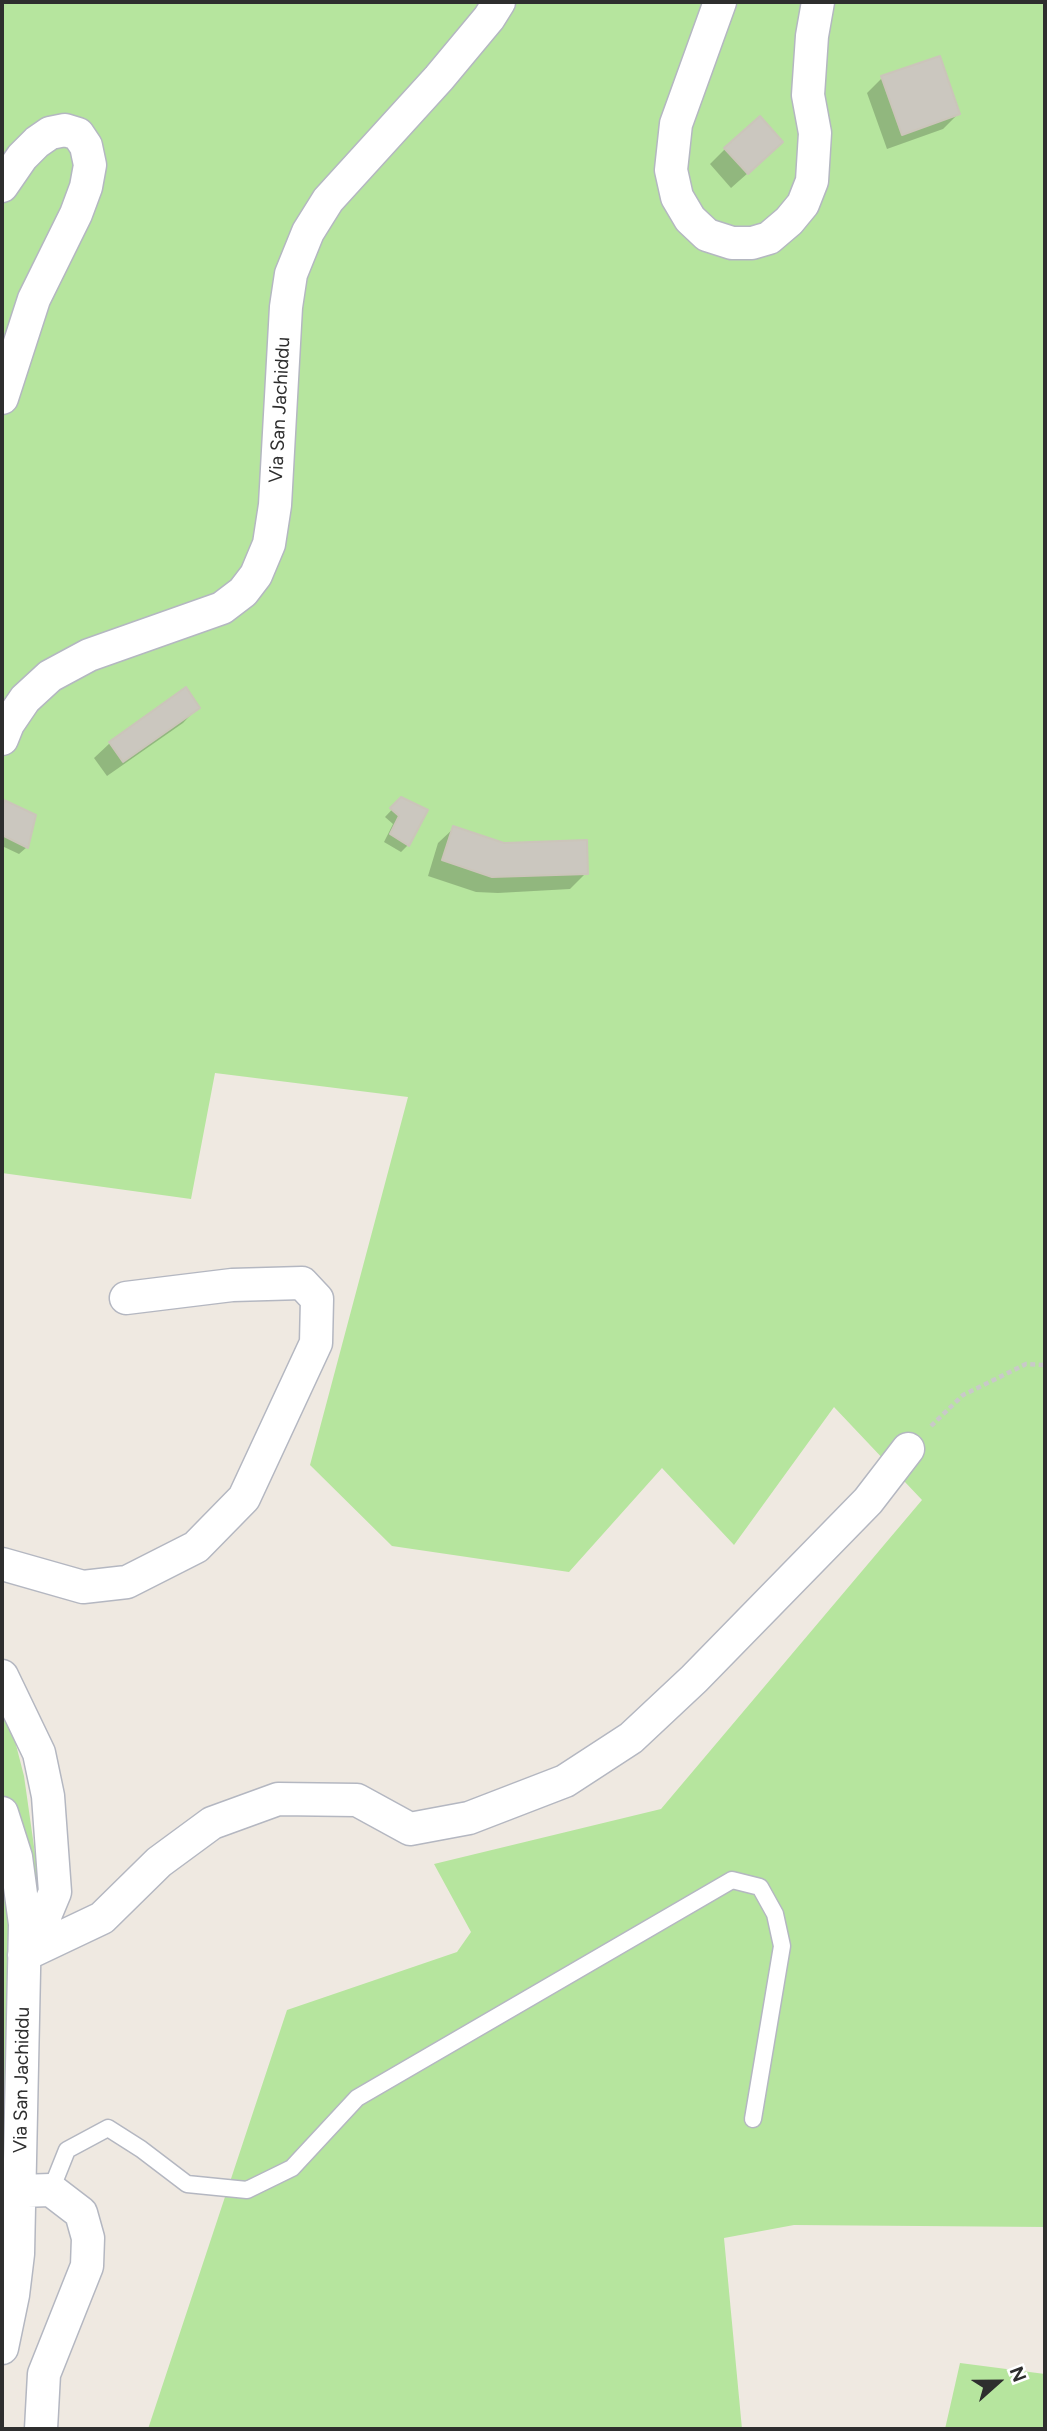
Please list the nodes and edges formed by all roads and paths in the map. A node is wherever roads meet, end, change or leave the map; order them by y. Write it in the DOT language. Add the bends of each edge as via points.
graph roads {
  1 [pos="499,2"];
  2 [pos="720,2"];
  3 [pos="818,2"];
  4 [pos="2,186"];
  5 [pos="2,398"];
  6 [pos="2,739"];
  7 [pos="126,1298"];
  8 [pos="1045,1365"];
  9 [pos="908,1449"];
  10 [pos="2,1564"];
  11 [pos="2,1676"];
  12 [pos="2,1813"];
  13 [pos="27,1953"];
  14 [pos="752,2119"];
  15 [pos="51,2190"];
  16 [pos="20,2191"];
  17 [pos="2,2348"];
  18 [pos="41,2429"];
  1 -- 6 [label="street, Via San Jachiddu" via="439,78 328,200 308,232 292,274 286,307 275,505 256,575 222,608 89,655 50,676 25,699"];
  2 -- 3 [label="street" via="676,124 671,170 677,197 690,219 707,235 732,243 769,238 803,204 812,181 815,132 808,95"];
  4 -- 5 [label="street" via="22,157 50,134 65,130 78,134 86,146 90,165 86,187 34,299"];
  7 -- 10 [label="street" via="232,1284 302,1283 317,1299 316,1343 244,1498 196,1547 127,1582 83,1587"];
  8 -- 9 [label="path" via="1026,1364 963,1395"];
  9 -- 13 [label="street" via="869,1501 694,1679 631,1738 565,1781 469,1818 410,1829 357,1800 278,1799 212,1823 159,1862 102,1918"];
  11 -- 13 [label="street" via="39,1752 48,1796 55,1892"];
  12 -- 13 [label="street, Via San Jachiddu" via="16,1857"];
  13 -- 16 [label="street, Via San Jachiddu"];
  14 -- 15 [label="lane" via="782,1946 775,1914 760,1887 733,1880 357,2098 292,2168 247,2190 187,2185 108,2128 67,2150"];
  15 -- 16 [label="street"];
  15 -- 18 [label="street" via="80,2213 88,2238 88,2266 44,2374"];
  16 -- 17 [label="street, Via San Jachiddu" via="18,2254"];
}
